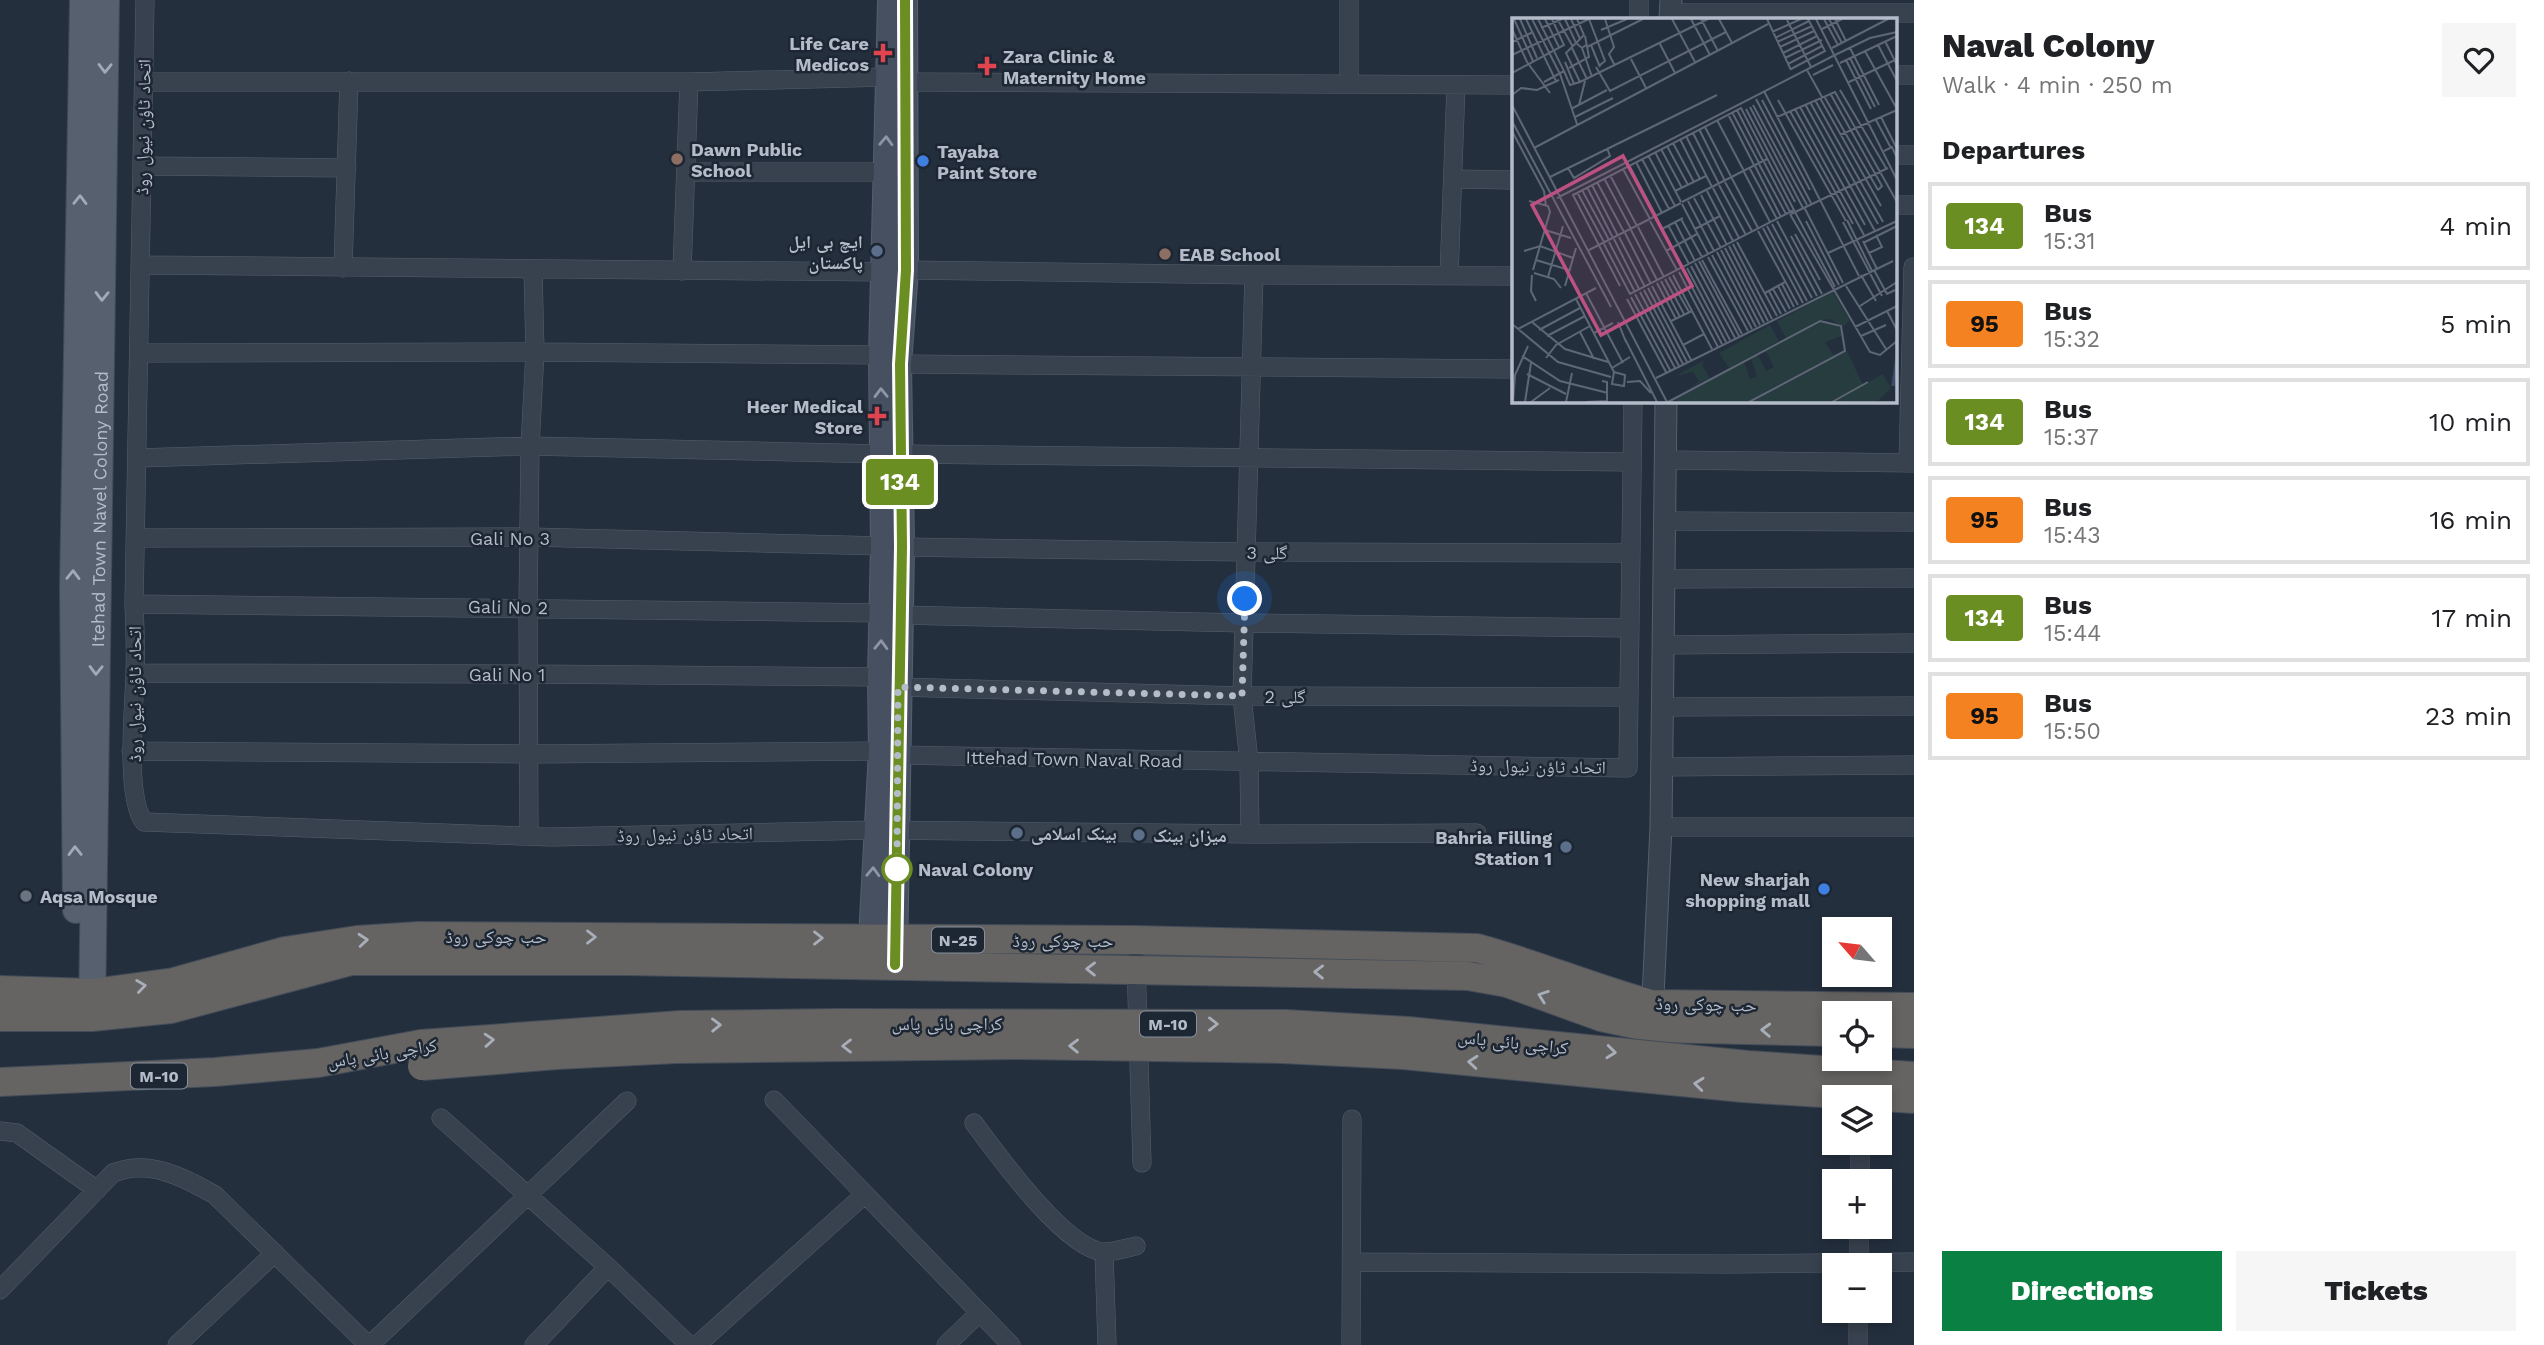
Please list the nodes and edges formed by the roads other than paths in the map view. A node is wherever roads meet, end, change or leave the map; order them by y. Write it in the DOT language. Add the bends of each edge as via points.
graph roads {
  1 [pos="83,0"];
  2 [pos="106,0"];
  3 [pos="145,0"];
  4 [pos="890,0"];
  5 [pos="905,0"];
  6 [pos="1349,0"];
  7 [pos="1639,0"];
  8 [pos="1670,11"];
  9 [pos="1867,11"];
  10 [pos="1914,13"];
  11 [pos="1639,18"];
  12 [pos="1896,75"];
  13 [pos="1914,75"];
  14 [pos="898,79"];
  15 [pos="349,81"];
  16 [pos="144,82"];
  17 [pos="689,82"];
  18 [pos="1349,84"];
  19 [pos="1456,85"];
  20 [pos="1512,85"];
  21 [pos="1896,155"];
  22 [pos="1914,155"];
  23 [pos="142,166"];
  24 [pos="347,168"];
  25 [pos="686,172"];
  26 [pos="885,172"];
  27 [pos="1453,179"];
  28 [pos="1512,180"];
  29 [pos="1896,205"];
  30 [pos="1914,205"];
  31 [pos="141,265"];
  32 [pos="1896,267"];
  33 [pos="1914,267"];
  34 [pos="344,268"];
  35 [pos="533,271"];
  36 [pos="682,271"];
  37 [pos="895,271"];
  38 [pos="1254,275"];
  39 [pos="1449,276"];
  40 [pos="1512,276"];
  41 [pos="1907,327"];
  42 [pos="535,352"];
  43 [pos="139,353"];
  44 [pos="890,360"];
  45 [pos="1251,368"];
  46 [pos="1512,369"];
  47 [pos="1906,390"];
  48 [pos="1633,402"];
  49 [pos="1666,402"];
  50 [pos="530,446"];
  51 [pos="891,454"];
  52 [pos="1249,457"];
  53 [pos="137,458"];
  54 [pos="1667,460"];
  55 [pos="1632,462"];
  56 [pos="1911,463"];
  57 [pos="1666,521"];
  58 [pos="1914,522"];
  59 [pos="530,537"];
  60 [pos="135,538"];
  61 [pos="893,546"];
  62 [pos="1246,552"];
  63 [pos="1631,552"];
  64 [pos="1914,578"];
  65 [pos="1665,579"];
  66 [pos="134,604"];
  67 [pos="528,607"];
  68 [pos="890,614"];
  69 [pos="1244,623"];
  70 [pos="1630,628"];
  71 [pos="1914,643"];
  72 [pos="1664,645"];
  73 [pos="135,673"];
  74 [pos="530,674"];
  75 [pos="889,682"];
  76 [pos="1242,696"];
  77 [pos="1629,697"];
  78 [pos="1914,706"];
  79 [pos="1663,707"];
  80 [pos="131,751"];
  81 [pos="889,753"];
  82 [pos="530,754"];
  83 [pos="1249,762"];
  84 [pos="1914,765"];
  85 [pos="1662,768"];
  86 [pos="1661,827"];
  87 [pos="1914,827"];
  88 [pos="887,830"];
  89 [pos="1477,833"];
  90 [pos="1250,834"];
  91 [pos="529,836"];
  92 [pos="1136,940"];
  93 [pos="883,952"];
  94 [pos="1136,970"];
  95 [pos="0,990"];
  96 [pos="83,1005"];
  97 [pos="1914,1007"];
  98 [pos="1651,1016"];
  99 [pos="0,1017"];
  100 [pos="1822,1031"];
  101 [pos="1892,1033"];
  102 [pos="1914,1034"];
  103 [pos="421,1055"];
  104 [pos="1914,1076"];
  105 [pos="0,1082"];
  106 [pos="1914,1099"];
  107 [pos="774,1100"];
  108 [pos="627,1101"];
  109 [pos="441,1118"];
  110 [pos="1352,1119"];
  111 [pos="974,1123"];
  112 [pos="0,1131"];
  113 [pos="1142,1163"];
  114 [pos="97,1190"];
  115 [pos="864,1195"];
  116 [pos="530,1196"];
  117 [pos="1136,1246"];
  118 [pos="275,1252"];
  119 [pos="1104,1252"];
  120 [pos="1353,1262"];
  121 [pos="1914,1262"];
  122 [pos="1892,1263"];
  123 [pos="1822,1264"];
  124 [pos="608,1267"];
  125 [pos="0,1290"];
  126 [pos="979,1313"];
  127 [pos="1858,1323"];
  128 [pos="177,1345"];
  129 [pos="369,1345"];
  130 [pos="534,1345"];
  131 [pos="689,1345"];
  132 [pos="697,1345"];
  133 [pos="946,1345"];
  134 [pos="1011,1345"];
  135 [pos="1107,1345"];
  136 [pos="1351,1345"];
  137 [pos="1858,1345"];
  96 -- 1 [label="main road, Itehad Town Navel Colony Road, one-way" via="73,588"];
  2 -- 96 [label="main road, Itehad Town Navel Colony Road, one-way"];
  3 -- 16 [label="street, اتحاد ٹاؤن نیول روڈ"];
  4 -- 14 [label="main road"];
  5 -- 14 [label="main road"];
  6 -- 18 [label="street"];
  7 -- 11 [label="street"];
  8 -- 9 [label="street"];
  9 -- 10 [label="street"];
  12 -- 13 [label="street"];
  14 -- 17 [label="street"];
  14 -- 18 [label="street"];
  26 -- 14 [label="main road, one-way"];
  14 -- 37 [label="main road"];
  15 -- 16 [label="street"];
  15 -- 17 [label="street"];
  15 -- 24 [label="street"];
  16 -- 23 [label="street, اتحاد ٹاؤن نیول روڈ"];
  17 -- 25 [label="street"];
  18 -- 19 [label="street"];
  19 -- 20 [label="street"];
  19 -- 27 [label="street"];
  21 -- 22 [label="street"];
  23 -- 24 [label="street"];
  23 -- 31 [label="street, اتحاد ٹاؤن نیول روڈ"];
  24 -- 34 [label="street"];
  25 -- 26 [label="street"];
  25 -- 36 [label="street"];
  26 -- 37 [label="main road"];
  27 -- 28 [label="street"];
  27 -- 39 [label="street"];
  29 -- 30 [label="street"];
  31 -- 34 [label="street"];
  31 -- 43 [label="street, اتحاد ٹاؤن نیول روڈ"];
  32 -- 33 [label="street"];
  33 -- 41 [label="street"];
  34 -- 35 [label="street"];
  35 -- 36 [label="street"];
  35 -- 42 [label="street"];
  36 -- 37 [label="street"];
  37 -- 38 [label="street"];
  37 -- 44 [label="main road"];
  38 -- 39 [label="street"];
  38 -- 45 [label="street"];
  39 -- 40 [label="street"];
  41 -- 47 [label="street"];
  42 -- 43 [label="street"];
  42 -- 44 [label="street"];
  42 -- 50 [label="street"];
  43 -- 53 [label="street, اتحاد ٹاؤن نیول روڈ"];
  44 -- 45 [label="street"];
  44 -- 51 [label="main road"];
  45 -- 46 [label="street"];
  45 -- 52 [label="street"];
  47 -- 56 [label="street"];
  48 -- 55 [label="street, اتحاد ٹاؤن نیول روڈ"];
  49 -- 54 [label="street"];
  50 -- 51 [label="street"];
  50 -- 53 [label="street"];
  50 -- 59 [label="street"];
  51 -- 52 [label="street"];
  51 -- 61 [label="main road"];
  52 -- 55 [label="street"];
  52 -- 62 [label="street"];
  53 -- 60 [label="street, اتحاد ٹاؤن نیول روڈ"];
  54 -- 56 [label="street"];
  54 -- 57 [label="street"];
  55 -- 63 [label="street, اتحاد ٹاؤن نیول روڈ"];
  57 -- 58 [label="street"];
  57 -- 65 [label="street"];
  59 -- 60 [label="street, Gali No 3"];
  59 -- 61 [label="street, Gali No 3"];
  59 -- 67 [label="street"];
  60 -- 66 [label="street, اتحاد ٹاؤن نیول روڈ"];
  61 -- 62 [label="street, گلی 3"];
  61 -- 68 [label="main road"];
  62 -- 63 [label="street, گلی 3"];
  62 -- 69 [label="street"];
  63 -- 70 [label="street, اتحاد ٹاؤن نیول روڈ"];
  64 -- 65 [label="street"];
  65 -- 72 [label="street"];
  66 -- 67 [label="street, Gali No 2"];
  66 -- 73 [label="street, اتحاد ٹاؤن نیول روڈ"];
  67 -- 68 [label="street, Gali No 2"];
  67 -- 74 [label="street"];
  68 -- 69 [label="street"];
  68 -- 75 [label="main road"];
  69 -- 70 [label="street"];
  69 -- 76 [label="street"];
  70 -- 77 [label="street, اتحاد ٹاؤن نیول روڈ"];
  71 -- 72 [label="street"];
  72 -- 79 [label="street"];
  73 -- 74 [label="street, Gali No 1"];
  73 -- 80 [label="street, اتحاد ٹاؤن نیول روڈ"];
  74 -- 75 [label="street, Gali No 1"];
  74 -- 82 [label="street"];
  75 -- 76 [label="street, گلی 2"];
  75 -- 81 [label="main road"];
  76 -- 77 [label="street, گلی 2"];
  76 -- 83 [label="street"];
  77 -- 83 [label="street, اتحاد ٹاؤن نیول روڈ" via="1628,768"];
  78 -- 79 [label="street"];
  79 -- 85 [label="street"];
  80 -- 82 [label="street, Ittehad Town Naval Road"];
  80 -- 91 [label="street, اتحاد ٹاؤن نیول روڈ" via="138,811 150,824"];
  81 -- 82 [label="street, Ittehad Town Naval Road"];
  81 -- 83 [label="street, Ittehad Town Naval Road"];
  81 -- 88 [label="main road"];
  82 -- 91 [label="street"];
  83 -- 90 [label="street"];
  84 -- 85 [label="street"];
  85 -- 86 [label="street"];
  86 -- 87 [label="street"];
  86 -- 98 [label="street"];
  88 -- 90 [label="street, اتحاد ٹاؤن نیول روڈ"];
  88 -- 91 [label="street, اتحاد ٹاؤن نیول روڈ"];
  88 -- 93 [label="main road"];
  89 -- 90 [label="street, اتحاد ٹاؤن نیول روڈ"];
  92 -- 93 [label="highway, حب چوکی روڈ / N-25"];
  92 -- 94 [label="street"];
  92 -- 98 [label="highway, حب چوکی روڈ / N-25" via="1477,948 1611,993"];
  94 -- 93 [label="highway, one-way"];
  93 -- 96 [label="highway" via="351,961 171,1009"];
  98 -- 94 [label="highway, one-way" via="1601,1017 1507,983 1468,975"];
  94 -- 113 [label="street"];
  95 -- 96 [label="highway"];
  96 -- 99 [label="highway"];
  97 -- 98 [label="highway, حب چوکی روڈ / N-25"];
  100 -- 98 [label="highway, one-way"];
  101 -- 102 [label="highway"];
  103 -- 104 [label="highway, کراچی بائی پاس / M-10, one-way, bridge" via="680,1025 1286,1024"];
  103 -- 105 [label="highway, کراچی بائی پاس / M-10" via="202,1073"];
  106 -- 103 [label="highway, کراچی بائی پاس / M-10, one-way, bridge" via="1743,1088 1403,1055 1282,1049 1018,1045"];
  107 -- 115 [label="street"];
  108 -- 116 [label="street"];
  109 -- 116 [label="street"];
  110 -- 120 [label="street"];
  111 -- 119 [label="street" via="1016,1178 1072,1237"];
  112 -- 114 [label="street" via="17,1133"];
  114 -- 118 [label="street" via="113,1173 136,1168 176,1176 215,1195"];
  114 -- 125 [label="street"];
  115 -- 126 [label="street"];
  115 -- 132 [label="street"];
  116 -- 124 [label="street"];
  116 -- 129 [label="street"];
  117 -- 119 [label="street"];
  118 -- 128 [label="street"];
  118 -- 129 [label="street"];
  119 -- 135 [label="street"];
  120 -- 123 [label="street"];
  120 -- 136 [label="street"];
  121 -- 122 [label="street"];
  124 -- 130 [label="street"];
  124 -- 131 [label="street"];
  126 -- 133 [label="street"];
  126 -- 134 [label="street"];
  127 -- 137 [label="street"];
}
